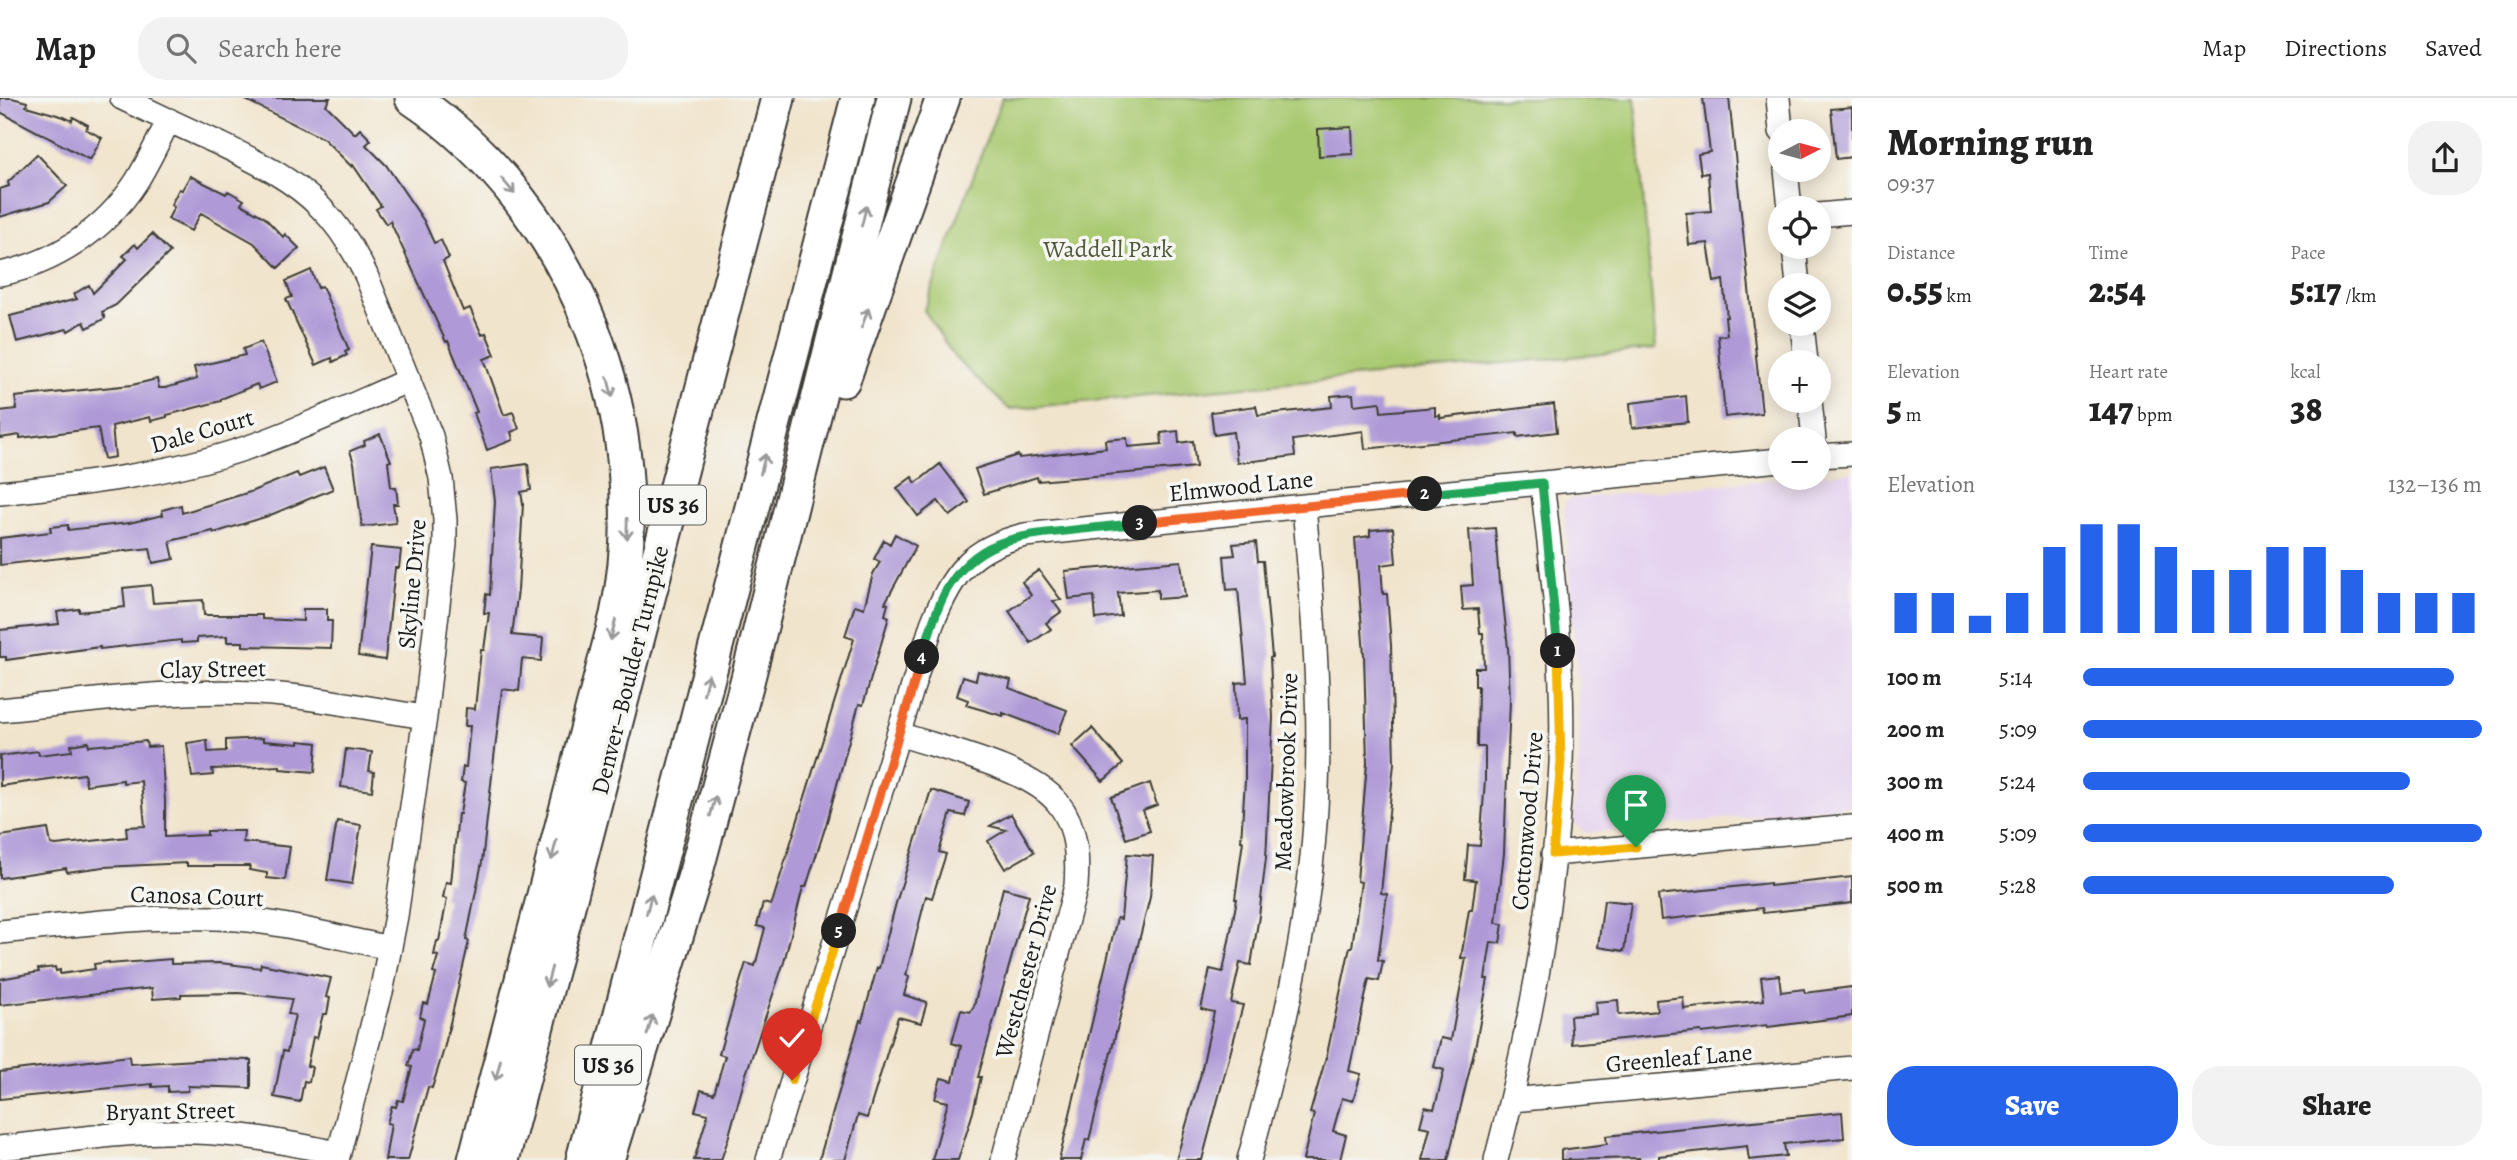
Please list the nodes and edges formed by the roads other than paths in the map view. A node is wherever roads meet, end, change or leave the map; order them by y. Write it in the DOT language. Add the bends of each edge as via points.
graph roads {
  1 [pos="122,98"];
  2 [pos="412,98"];
  3 [pos="778,98"];
  4 [pos="798,98"];
  5 [pos="844,98"];
  6 [pos="858,98"];
  7 [pos="894,98"];
  8 [pos="943,98"];
  9 [pos="1778,98"];
  10 [pos="1781,119"];
  11 [pos="169,120"];
  12 [pos="1852,212"];
  13 [pos="1831,214"];
  14 [pos="0,274"];
  15 [pos="804,306"];
  16 [pos="409,380"];
  17 [pos="1852,454"];
  18 [pos="1831,456"];
  19 [pos="1768,461"];
  20 [pos="1542,483"];
  21 [pos="0,493"];
  22 [pos="1304,506"];
  23 [pos="772,591"];
  24 [pos="0,710"];
  25 [pos="425,717"];
  26 [pos="899,734"];
  27 [pos="1852,827"];
  28 [pos="1553,854"];
  29 [pos="567,911"];
  30 [pos="0,932"];
  31 [pos="390,948"];
  32 [pos="632,970"];
  33 [pos="1852,1068"];
  34 [pos="1512,1100"];
  35 [pos="0,1147"];
  36 [pos="338,1156"];
  37 [pos="475,1160"];
  38 [pos="502,1160"];
  39 [pos="570,1160"];
  40 [pos="583,1160"];
  41 [pos="607,1160"];
  42 [pos="768,1160"];
  43 [pos="1003,1160"];
  44 [pos="1249,1160"];
  45 [pos="1496,1160"];
  1 -- 11 [label="street, Skyline Drive"];
  2 -- 37 [label="highway, one-way" via="461,136 505,181 566,271 604,364 626,485 626,563 617,614"];
  3 -- 29 [label="highway, Denver–Boulder Turnpike / US 36"];
  4 -- 29 [label="highway" via="695,487"];
  5 -- 15 [label="highway"];
  6 -- 15 [label="highway, US 36"];
  23 -- 7 [label="highway, one-way"];
  23 -- 8 [label="highway, one-way"];
  9 -- 10 [label="street"];
  11 -- 14 [label="street" via="137,181 108,217 59,253"];
  11 -- 16 [label="street, Skyline Drive" via="287,180 332,219 356,254"];
  12 -- 13 [label="street"];
  32 -- 15 [label="highway, US 36, one-way"];
  16 -- 21 [label="street, Dale Court" via="247,448 177,468"];
  16 -- 25 [label="street, Skyline Drive" via="431,436 445,520"];
  17 -- 18 [label="street"];
  19 -- 20 [label="street, Elmwood Lane"];
  20 -- 22 [label="street, Elmwood Lane"];
  20 -- 28 [label="street, Cottonwood Drive" via="1561,709"];
  22 -- 26 [label="street, Elmwood Lane" via="1025,535 993,545 963,567 944,594"];
  22 -- 44 [label="street, Meadowbrook Drive" via="1318,696 1315,822 1297,957"];
  41 -- 23 [label="highway, one-way" via="695,872"];
  24 -- 25 [label="street, Clay Street" via="189,693 254,693"];
  25 -- 31 [label="street, Skyline Drive"];
  26 -- 42 [label="street, Elmwood Lane"];
  26 -- 43 [label="street, Westchester Drive" via="1041,786 1059,803 1075,841 1076,886"];
  27 -- 28 [label="street"];
  28 -- 34 [label="street, Cottonwood Drive" via="1531,1013"];
  29 -- 38 [label="highway, Denver–Boulder Turnpike / US 36, one-way"];
  30 -- 31 [label="street, Canosa Court" via="184,917 270,923"];
  31 -- 36 [label="street, Skyline Drive"];
  32 -- 39 [label="highway"];
  32 -- 40 [label="highway, US 36"];
  33 -- 34 [label="street, Greenleaf Lane"];
  34 -- 45 [label="street, Cottonwood Drive"];
  35 -- 36 [label="street, Bryant Street" via="192,1132 247,1136"];
}
